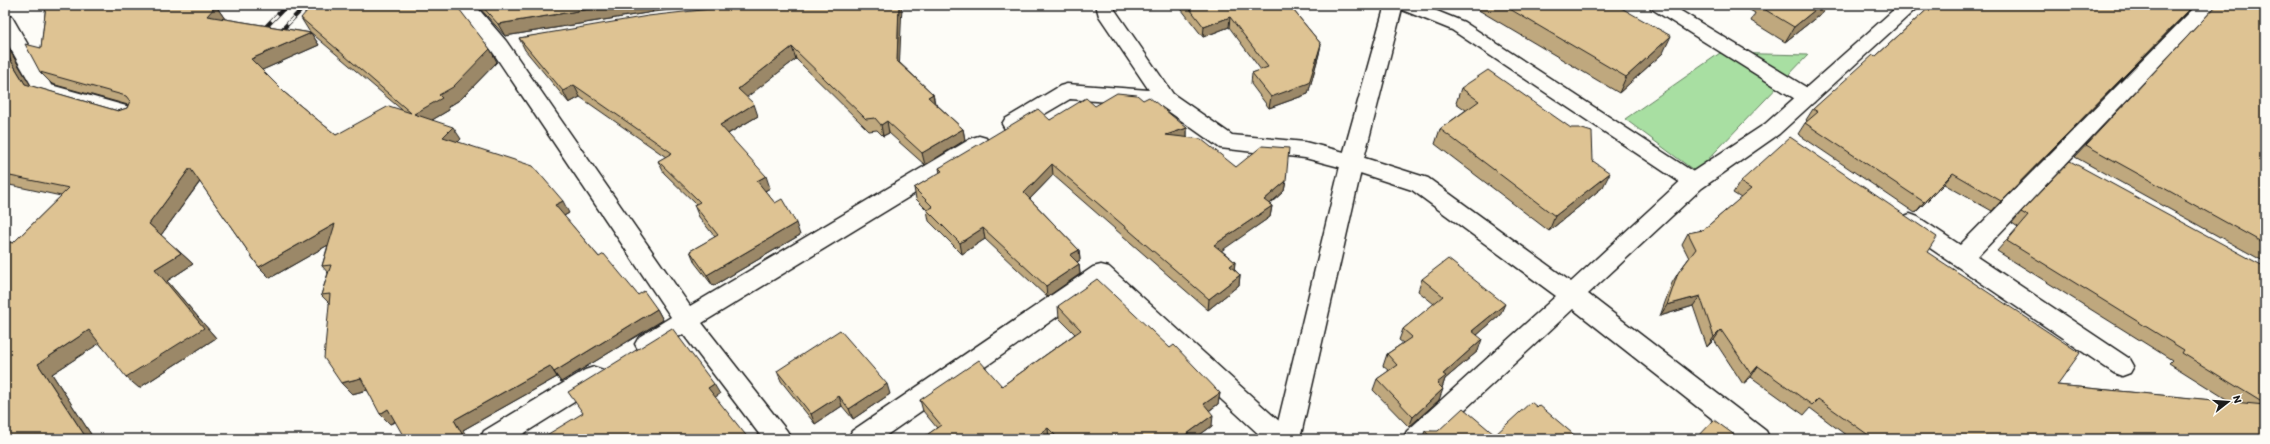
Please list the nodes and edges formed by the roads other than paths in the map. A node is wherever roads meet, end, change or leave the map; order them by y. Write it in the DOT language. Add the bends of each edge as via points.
graph roads {
  1 [pos="464,5"];
  2 [pos="1105,5"];
  3 [pos="1394,5"];
  4 [pos="1406,5"];
  5 [pos="1658,5"];
  6 [pos="1911,5"];
  7 [pos="2208,5"];
  8 [pos="5,22"];
  9 [pos="522,42"];
  10 [pos="499,46"];
  11 [pos="1807,97"];
  12 [pos="1166,99"];
  13 [pos="130,114"];
  14 [pos="1772,129"];
  15 [pos="1791,142"];
  16 [pos="2058,159"];
  17 [pos="1352,162"];
  18 [pos="2079,170"];
  19 [pos="1694,182"];
  20 [pos="1896,213"];
  21 [pos="1962,258"];
  22 [pos="1572,295"];
  23 [pos="686,320"];
  24 [pos="633,352"];
  25 [pos="613,365"];
  26 [pos="2122,366"];
  27 [pos="493,439"];
  28 [pos="778,439"];
  29 [pos="861,439"];
  30 [pos="1281,439"];
  31 [pos="1286,439"];
  32 [pos="1416,439"];
  33 [pos="1757,439"];
  1 -- 10 [label="street"];
  2 -- 12 [label="street" via="1106,11"];
  3 -- 17 [label="street"];
  4 -- 19 [label="lane" via="1458,26"];
  5 -- 11 [label="lane"];
  6 -- 11 [label="street"];
  7 -- 16 [label="street"];
  8 -- 13 [label="street" via="44,90"];
  9 -- 10 [label="street"];
  10 -- 23 [label="street"];
  11 -- 14 [label="street"];
  12 -- 17 [label="street" via="1227,142 1305,150"];
  12 -- 23 [label="street" via="1067,91"];
  14 -- 15 [label="street"];
  14 -- 19 [label="street"];
  16 -- 18 [label="street"];
  16 -- 21 [label="street"];
  17 -- 22 [label="street" via="1420,184"];
  17 -- 31 [label="street"];
  19 -- 22 [label="street"];
  20 -- 21 [label="street"];
  21 -- 26 [label="street"];
  22 -- 32 [label="street"];
  22 -- 33 [label="street"];
  23 -- 24 [label="street"];
  23 -- 28 [label="street"];
  25 -- 27 [label="street"];
  29 -- 30 [label="street" via="1101,274"];
}
